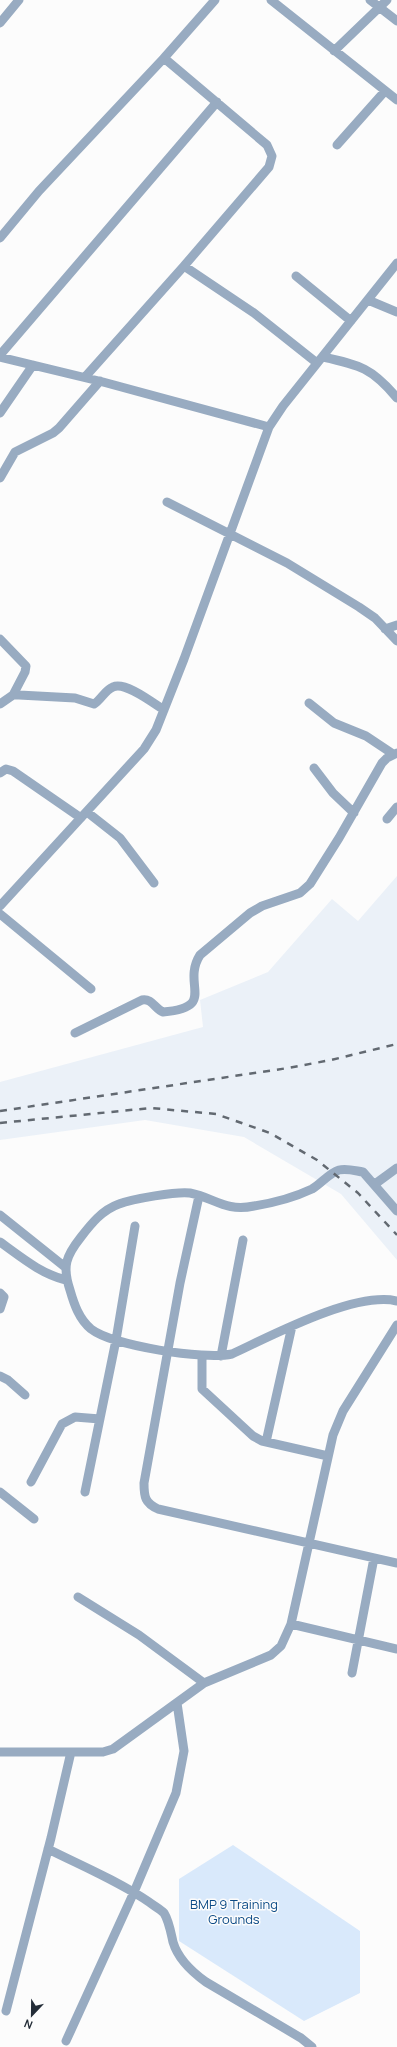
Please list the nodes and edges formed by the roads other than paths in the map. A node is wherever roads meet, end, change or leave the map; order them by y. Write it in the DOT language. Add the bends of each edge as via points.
graph roads {
  1 [pos="19,0"];
  2 [pos="215,0"];
  3 [pos="271,0"];
  4 [pos="370,0"];
  5 [pos="387,0"];
  6 [pos="380,8"];
  7 [pos="397,21"];
  8 [pos="0,23"];
  9 [pos="334,50"];
  10 [pos="164,58"];
  11 [pos="385,91"];
  12 [pos="397,100"];
  13 [pos="217,102"];
  14 [pos="337,145"];
  15 [pos="0,238"];
  16 [pos="397,263"];
  17 [pos="184,266"];
  18 [pos="296,276"];
  19 [pos="368,300"];
  20 [pos="397,312"];
  21 [pos="351,321"];
  22 [pos="0,356"];
  23 [pos="320,360"];
  24 [pos="33,365"];
  25 [pos="85,377"];
  26 [pos="100,381"];
  27 [pos="396,395"];
  28 [pos="0,413"];
  29 [pos="269,427"];
  30 [pos="0,478"];
  31 [pos="167,502"];
  32 [pos="230,533"];
  33 [pos="397,625"];
  34 [pos="385,629"];
  35 [pos="0,638"];
  36 [pos="397,641"];
  37 [pos="14,696"];
  38 [pos="309,703"];
  39 [pos="0,704"];
  40 [pos="164,710"];
  41 [pos="395,753"];
  42 [pos="314,768"];
  43 [pos="0,773"];
  44 [pos="397,807"];
  45 [pos="354,813"];
  46 [pos="84,815"];
  47 [pos="387,819"];
  48 [pos="154,883"];
  49 [pos="0,906"];
  50 [pos="0,914"];
  51 [pos="91,989"];
  52 [pos="75,1033"];
  53 [pos="397,1168"];
  54 [pos="375,1184"];
  55 [pos="199,1196"];
  56 [pos="397,1211"];
  57 [pos="0,1215"];
  58 [pos="135,1226"];
  59 [pos="242,1240"];
  60 [pos="0,1242"];
  61 [pos="65,1266"];
  62 [pos="66,1280"];
  63 [pos="0,1293"];
  64 [pos="397,1301"];
  65 [pos="0,1309"];
  66 [pos="397,1325"];
  67 [pos="292,1326"];
  68 [pos="116,1340"];
  69 [pos="168,1351"];
  70 [pos="202,1356"];
  71 [pos="221,1356"];
  72 [pos="0,1376"];
  73 [pos="25,1395"];
  74 [pos="100,1419"];
  75 [pos="266,1442"];
  76 [pos="328,1456"];
  77 [pos="31,1482"];
  78 [pos="0,1492"];
  79 [pos="85,1492"];
  80 [pos="34,1519"];
  81 [pos="309,1542"];
  82 [pos="374,1558"];
  83 [pos="397,1563"];
  84 [pos="78,1597"];
  85 [pos="292,1624"];
  86 [pos="357,1640"];
  87 [pos="397,1649"];
  88 [pos="352,1673"];
  89 [pos="204,1683"];
  90 [pos="177,1703"];
  91 [pos="0,1752"];
  92 [pos="70,1752"];
  93 [pos="48,1849"];
  94 [pos="134,1892"];
  95 [pos="6,2011"];
  96 [pos="66,2041"];
  97 [pos="312,2047"];
  1 -- 8 [label="street"];
  2 -- 10 [label="street"];
  3 -- 9 [label="street"];
  4 -- 6 [label="street"];
  5 -- 6 [label="street"];
  6 -- 7 [label="street"];
  6 -- 9 [label="street"];
  9 -- 11 [label="street"];
  10 -- 13 [label="street"];
  10 -- 15 [label="street" via="39,191"];
  11 -- 12 [label="street"];
  11 -- 14 [label="street"];
  13 -- 17 [label="street" via="267,145 272,156 271,162"];
  13 -- 22 [label="street"];
  16 -- 19 [label="street"];
  17 -- 23 [label="street"];
  17 -- 25 [label="street"];
  18 -- 21 [label="street"];
  19 -- 20 [label="street"];
  19 -- 21 [label="street"];
  21 -- 23 [label="street"];
  22 -- 24 [label="street"];
  23 -- 27 [label="street" via="356,365 370,371"];
  23 -- 29 [label="street"];
  24 -- 25 [label="street"];
  24 -- 28 [label="street"];
  25 -- 26 [label="street"];
  26 -- 29 [label="street"];
  26 -- 30 [label="street" via="53,434 15,452"];
  29 -- 32 [label="street"];
  31 -- 32 [label="street"];
  32 -- 34 [label="street" via="359,606"];
  32 -- 40 [label="street"];
  33 -- 34 [label="street"];
  34 -- 36 [label="street"];
  35 -- 37 [label="street" via="26,666 26,672"];
  37 -- 39 [label="street"];
  37 -- 40 [label="street" via="75,698 92,705 110,688 118,685"];
  38 -- 41 [label="street" via="334,723 366,736"];
  40 -- 46 [label="street" via="156,730 144,749"];
  41 -- 45 [label="street" via="382,763"];
  42 -- 45 [label="street" via="333,793"];
  43 -- 46 [label="street" via="6,769 13,771"];
  44 -- 47 [label="street"];
  45 -- 52 [label="street" via="320,871 305,889 250,913 200,955 193,972 196,997 189,1006 163,1012 150,1001 142,1000"];
  46 -- 48 [label="street" via="120,838"];
  46 -- 49 [label="street"];
  50 -- 51 [label="street"];
  53 -- 54 [label="street"];
  54 -- 55 [label="street" via="363,1172 340,1170 307,1191 253,1207 236,1208 220,1205"];
  54 -- 56 [label="street"];
  55 -- 61 [label="street" via="183,1192 118,1204 95,1220 74,1246"];
  55 -- 69 [label="street"];
  57 -- 61 [label="street"];
  58 -- 68 [label="street"];
  59 -- 71 [label="street"];
  60 -- 62 [label="street" via="38,1268"];
  61 -- 62 [label="street"];
  62 -- 68 [label="street" via="85,1323 98,1333"];
  63 -- 65 [label="street" via="4,1297"];
  64 -- 67 [label="street" via="370,1300 327,1312"];
  66 -- 76 [label="street" via="343,1411"];
  67 -- 71 [label="street" via="232,1354"];
  67 -- 75 [label="street"];
  68 -- 69 [label="street"];
  68 -- 74 [label="street"];
  69 -- 70 [label="street"];
  69 -- 81 [label="street" via="144,1484 144,1496 148,1505"];
  70 -- 71 [label="street"];
  70 -- 75 [label="street" via="202,1389 253,1436"];
  72 -- 73 [label="street"];
  74 -- 77 [label="street" via="75,1417 62,1424"];
  74 -- 79 [label="street"];
  75 -- 76 [label="street"];
  76 -- 81 [label="street"];
  78 -- 80 [label="street"];
  81 -- 82 [label="street"];
  81 -- 85 [label="street"];
  82 -- 83 [label="street"];
  82 -- 86 [label="street"];
  84 -- 89 [label="street" via="139,1635"];
  85 -- 86 [label="street"];
  85 -- 89 [label="street" via="281,1646 271,1655"];
  86 -- 87 [label="street"];
  86 -- 88 [label="street"];
  89 -- 90 [label="street"];
  90 -- 92 [label="street" via="113,1750"];
  90 -- 94 [label="street" via="183,1736 182,1766 176,1793"];
  91 -- 92 [label="street"];
  92 -- 93 [label="street"];
  93 -- 94 [label="street"];
  93 -- 95 [label="street"];
  94 -- 96 [label="street"];
  94 -- 97 [label="street" via="163,1913 174,1945 193,1972"];
}
